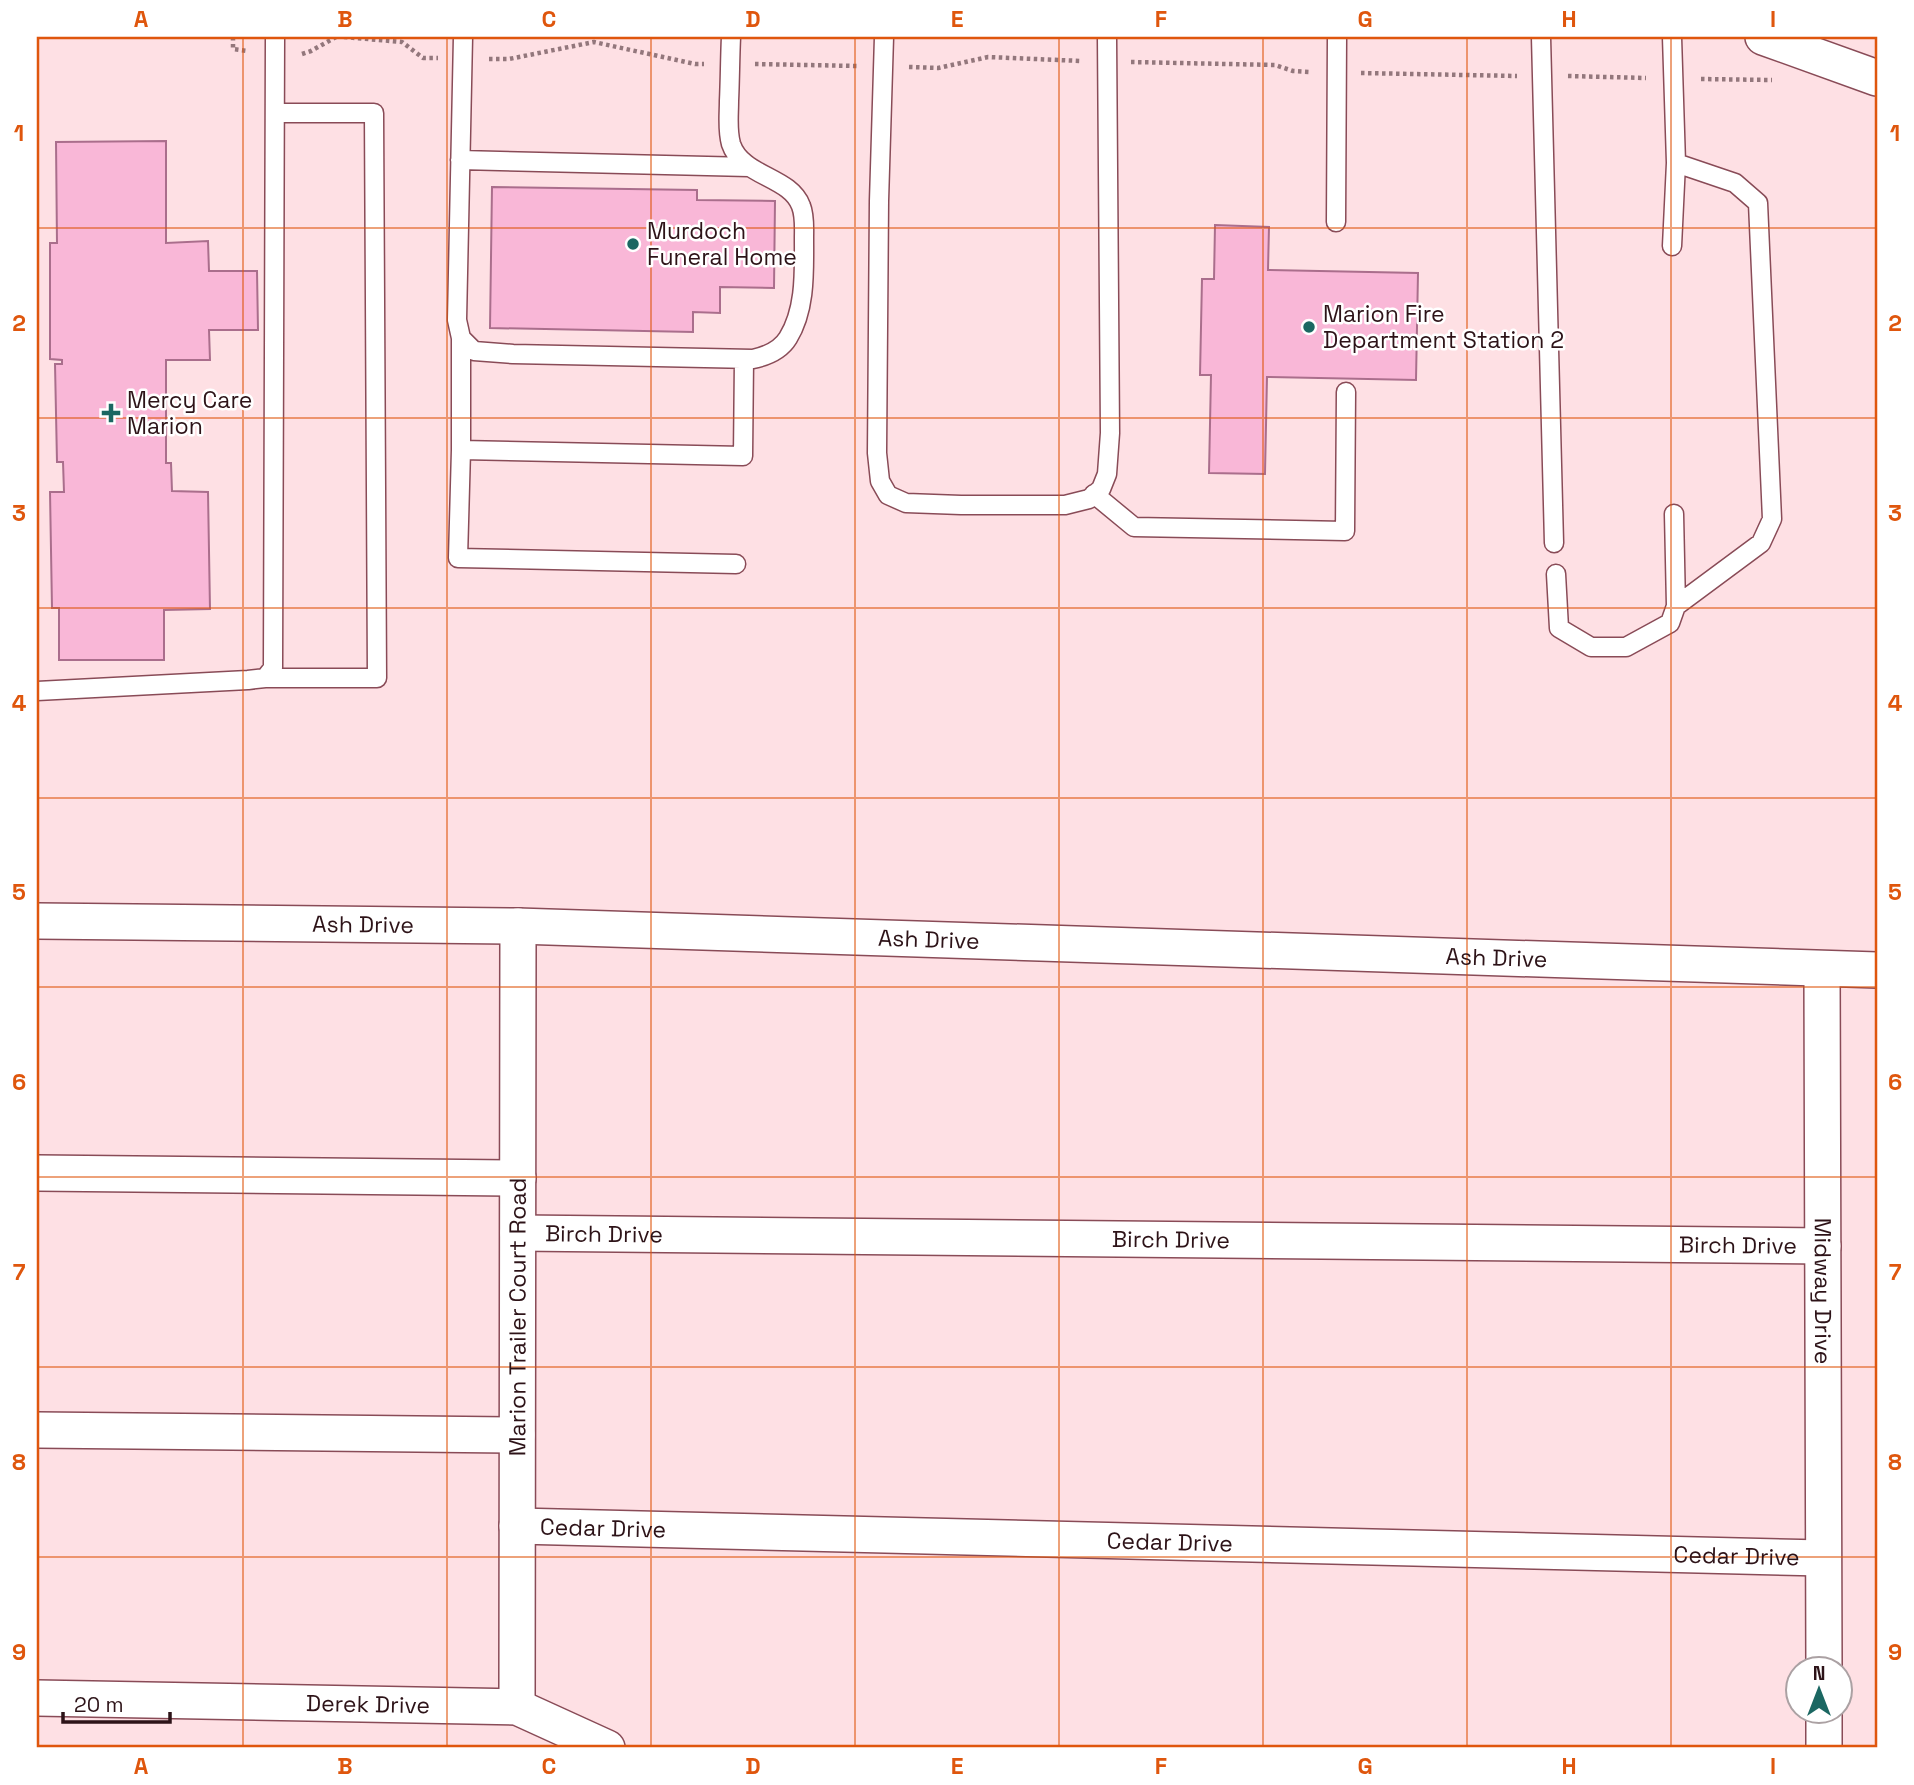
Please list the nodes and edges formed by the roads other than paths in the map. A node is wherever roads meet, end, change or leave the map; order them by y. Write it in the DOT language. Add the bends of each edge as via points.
graph roads {
  1 [pos="275,37"];
  2 [pos="463,37"];
  3 [pos="731,37"];
  4 [pos="884,37"];
  5 [pos="1107,37"];
  6 [pos="1337,37"];
  7 [pos="1541,37"];
  8 [pos="1672,37"];
  9 [pos="1763,37"];
  10 [pos="1877,78"];
  11 [pos="275,113"];
  12 [pos="460,160"];
  13 [pos="1676,163"];
  14 [pos="749,167"];
  15 [pos="1336,222"];
  16 [pos="1672,246"];
  17 [pos="461,338"];
  18 [pos="744,359"];
  19 [pos="1346,392"];
  20 [pos="461,450"];
  21 [pos="1094,494"];
  22 [pos="1674,514"];
  23 [pos="1554,543"];
  24 [pos="736,564"];
  25 [pos="1556,574"];
  26 [pos="1676,606"];
  27 [pos="265,678"];
  28 [pos="37,691"];
  29 [pos="37,921"];
  30 [pos="518,926"];
  31 [pos="1822,969"];
  32 [pos="1877,970"];
  33 [pos="37,1173"];
  34 [pos="518,1178"];
  35 [pos="518,1233"];
  36 [pos="1823,1247"];
  37 [pos="37,1430"];
  38 [pos="517,1434"];
  39 [pos="517,1526"];
  40 [pos="1824,1558"];
  41 [pos="1824,1656"];
  42 [pos="37,1698"];
  43 [pos="517,1707"];
  44 [pos="1824,1726"];
  45 [pos="607,1748"];
  46 [pos="1824,1748"];
  1 -- 11 [label="lane"];
  2 -- 12 [label="lane"];
  3 -- 14 [label="lane" via="728,127 731,144"];
  4 -- 21 [label="lane" via="879,201 880,481 888,495 906,503 1065,505"];
  5 -- 21 [label="lane" via="1111,433 1107,474"];
  6 -- 15 [label="lane"];
  7 -- 23 [label="lane"];
  8 -- 13 [label="lane"];
  9 -- 10 [label="street"];
  11 -- 27 [label="lane" via="275,647 273,668"];
  11 -- 27 [label="lane" via="374,113 377,678"];
  12 -- 14 [label="lane"];
  12 -- 17 [label="lane" via="457,320"];
  13 -- 16 [label="lane"];
  13 -- 26 [label="lane" via="1735,183 1758,203 1772,519 1761,543"];
  14 -- 18 [label="lane" via="795,195 802,207 804,282 788,339 771,355"];
  17 -- 18 [label="lane" via="474,351 487,352"];
  17 -- 20 [label="lane"];
  18 -- 20 [label="lane" via="743,456"];
  19 -- 21 [label="lane" via="1345,531 1134,527"];
  20 -- 24 [label="lane" via="458,558"];
  22 -- 26 [label="lane"];
  25 -- 26 [label="lane" via="1559,628 1591,647 1626,647 1670,623"];
  27 -- 28 [label="lane"];
  29 -- 30 [label="street, Ash Drive"];
  30 -- 31 [label="street, Ash Drive"];
  30 -- 34 [label="street, Marion Trailer Court Road"];
  31 -- 32 [label="street"];
  31 -- 36 [label="street, Midway Drive"];
  33 -- 34 [label="street"];
  34 -- 35 [label="street, Marion Trailer Court Road"];
  35 -- 36 [label="street, Birch Drive"];
  35 -- 38 [label="street, Marion Trailer Court Road"];
  36 -- 40 [label="street, Midway Drive"];
  37 -- 38 [label="street"];
  38 -- 39 [label="street, Marion Trailer Court Road"];
  39 -- 40 [label="street, Cedar Drive"];
  39 -- 43 [label="street, Marion Trailer Court Road"];
  40 -- 41 [label="street, Midway Drive"];
  42 -- 43 [label="street, Derek Drive"];
  43 -- 45 [label="street, Derek Drive"];
  44 -- 46 [label="street"];
}
